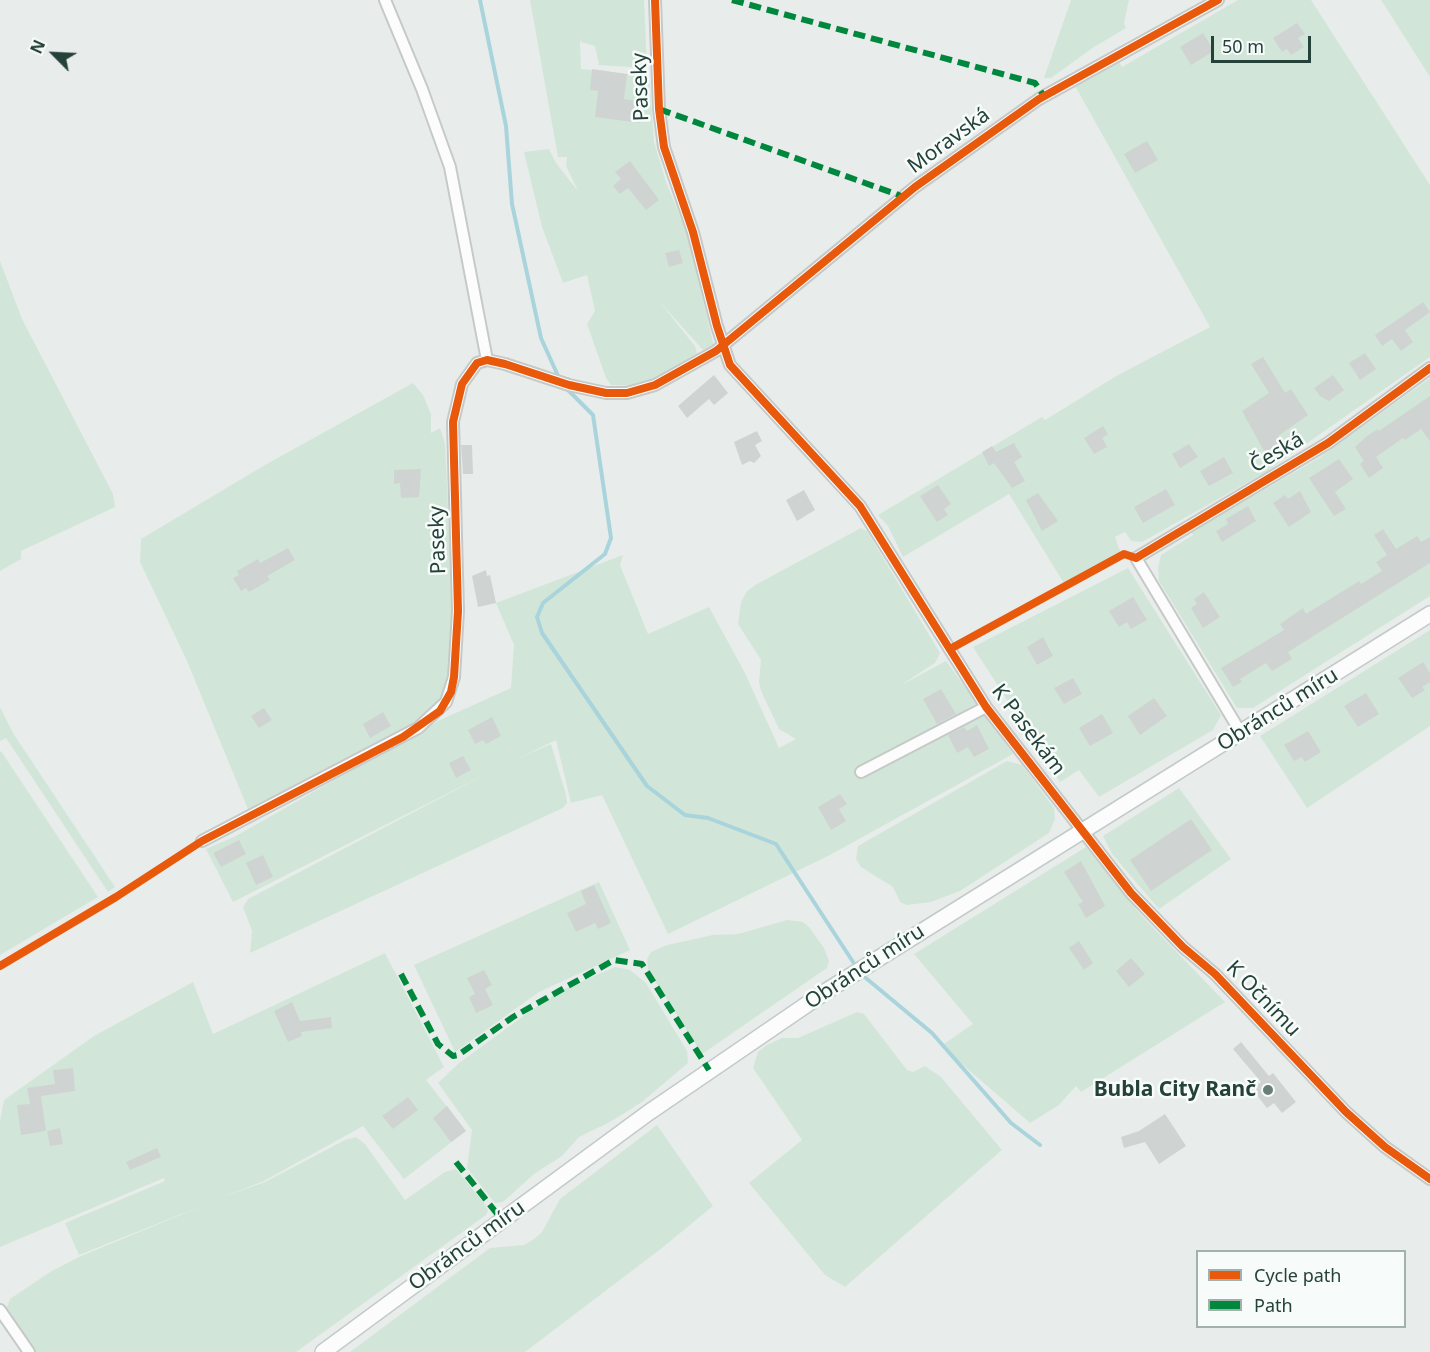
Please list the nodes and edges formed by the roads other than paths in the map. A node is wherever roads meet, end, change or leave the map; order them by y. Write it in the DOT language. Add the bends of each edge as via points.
graph roads {
  1 [pos="385,0"];
  2 [pos="655,0"];
  3 [pos="1218,0"];
  4 [pos="723,344"];
  5 [pos="487,360"];
  6 [pos="1430,368"];
  7 [pos="1430,614"];
  8 [pos="950,649"];
  9 [pos="986,707"];
  10 [pos="1241,733"];
  11 [pos="861,772"];
  12 [pos="1081,831"];
  13 [pos="202,841"];
  14 [pos="1430,1179"];
  15 [pos="0,1310"];
  16 [pos="29,1352"];
  17 [pos="323,1352"];
  1 -- 5 [label="street" via="450,167"];
  2 -- 4 [label="street, Paseky" via="658,109 664,147 693,232"];
  3 -- 4 [label="street, Moravská" via="1073,78 957,156"];
  4 -- 5 [label="street" via="706,357 639,391 606,393"];
  4 -- 8 [label="street, Paseky" via="730,365 860,506"];
  5 -- 13 [label="street, Paseky" via="477,363 464,379 453,422 458,611 454,676 446,702 418,728"];
  6 -- 10 [label="street, Česká" via="1328,442 1136,558"];
  7 -- 10 [label="main road, Obránců míru"];
  8 -- 9 [label="street, K Pasekám"];
  9 -- 11 [label="street, K Pasekám"];
  9 -- 12 [label="street, K Pasekám"];
  10 -- 12 [label="main road, Obránců míru"];
  12 -- 14 [label="street, K Očnímu" via="1154,918 1215,974 1340,1106 1385,1147"];
  12 -- 17 [label="main road, Obránců míru" via="734,1053"];
  15 -- 16 [label="street"];
}
